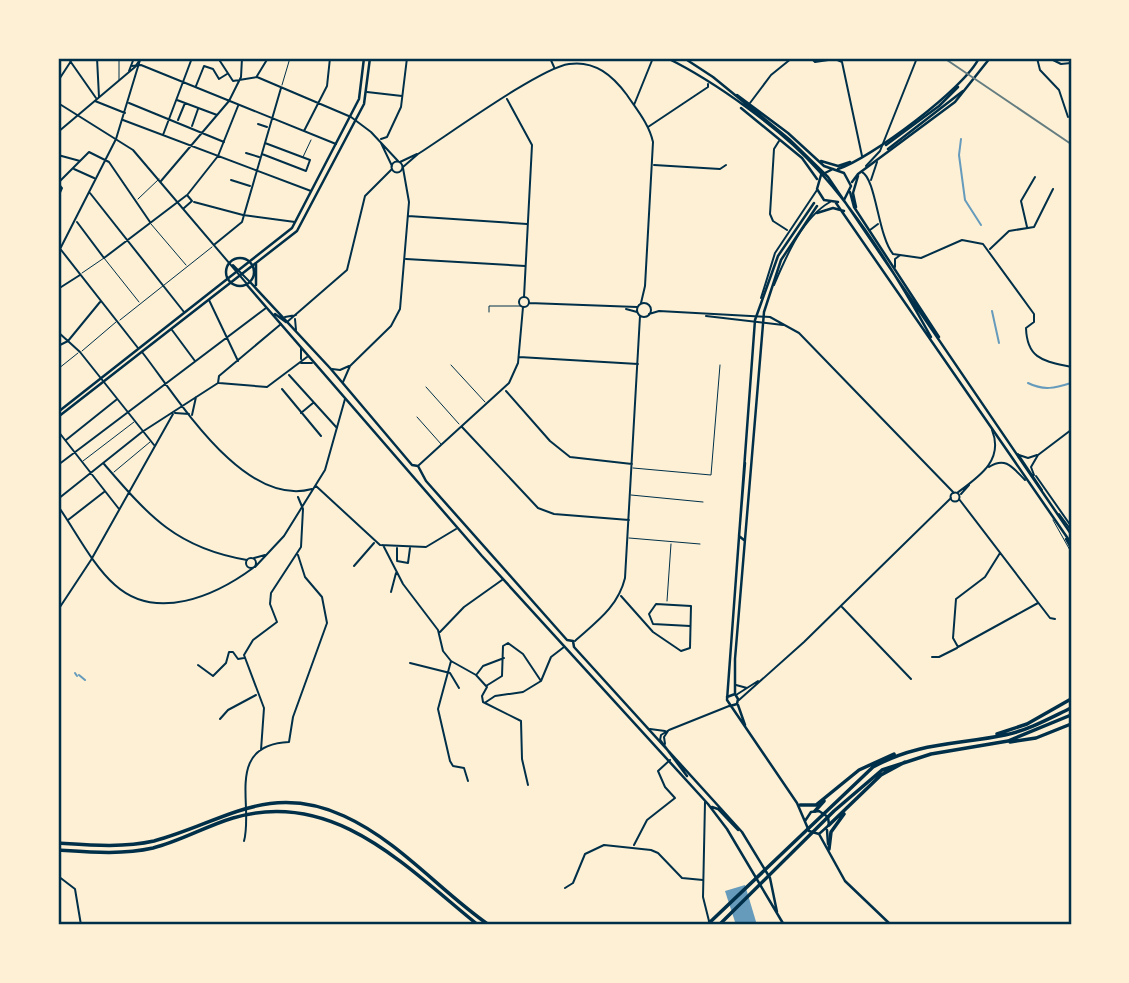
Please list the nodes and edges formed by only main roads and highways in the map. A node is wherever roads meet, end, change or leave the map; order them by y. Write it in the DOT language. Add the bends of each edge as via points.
graph roads {
  1 [pos="364,58"];
  2 [pos="370,58"];
  3 [pos="667,58"];
  4 [pos="684,58"];
  5 [pos="988,58"];
  6 [pos="979,59"];
  7 [pos="726,88"];
  8 [pos="966,88"];
  9 [pos="727,97"];
  10 [pos="886,145"];
  11 [pos="861,157"];
  12 [pos="811,158"];
  13 [pos="835,169"];
  14 [pos="861,172"];
  15 [pos="817,182"];
  16 [pos="850,188"];
  17 [pos="836,203"];
  18 [pos="846,212"];
  19 [pos="817,213"];
  20 [pos="859,213"];
  21 [pos="872,242"];
  22 [pos="250,262"];
  23 [pos="254,265"];
  24 [pos="240,273"];
  25 [pos="229,281"];
  26 [pos="249,283"];
  27 [pos="257,288"];
  28 [pos="267,307"];
  29 [pos="186,314"];
  30 [pos="287,322"];
  31 [pos="140,350"];
  32 [pos="940,352"];
  33 [pos="309,356"];
  34 [pos="321,359"];
  35 [pos="954,361"];
  36 [pos="102,381"];
  37 [pos="58,412"];
  38 [pos="58,417"];
  39 [pos="745,445"];
  40 [pos="412,465"];
  41 [pos="409,471"];
  42 [pos="419,472"];
  43 [pos="412,475"];
  44 [pos="1071,532"];
  45 [pos="744,540"];
  46 [pos="1071,548"];
  47 [pos="567,640"];
  48 [pos="574,647"];
  49 [pos="565,648"];
  50 [pos="736,695"];
  51 [pos="727,699"];
  52 [pos="1071,699"];
  53 [pos="738,703"];
  54 [pos="729,706"];
  55 [pos="1071,708"];
  56 [pos="1071,715"];
  57 [pos="1071,724"];
  58 [pos="746,728"];
  59 [pos="988,737"];
  60 [pos="660,740"];
  61 [pos="1008,741"];
  62 [pos="899,753"];
  63 [pos="913,758"];
  64 [pos="688,779"];
  65 [pos="841,785"];
  66 [pos="798,804"];
  67 [pos="711,807"];
  68 [pos="847,809"];
  69 [pos="813,811"];
  70 [pos="805,821"];
  71 [pos="828,827"];
  72 [pos="819,834"];
  73 [pos="747,839"];
  74 [pos="58,843"];
  75 [pos="58,850"];
  76 [pos="829,852"];
  77 [pos="763,864"];
  78 [pos="748,866"];
  79 [pos="777,915"];
  80 [pos="478,925"];
  81 [pos="489,925"];
  82 [pos="709,925"];
  83 [pos="719,925"];
  84 [pos="784,925"];
  85 [pos="891,925"];
  1 -- 22 [label="main road" via="360,97 296,222"];
  2 -- 23 [label="main road" via="367,92 356,120 300,227"];
  3 -- 9 [label="main road"];
  4 -- 7 [label="main road"];
  5 -- 8 [label="main road"];
  6 -- 10 [label="main road" via="958,87"];
  7 -- 12 [label="main road"];
  7 -- 12 [label="main road"];
  8 -- 10 [label="main road"];
  8 -- 14 [label="main road" via="942,114"];
  9 -- 12 [label="main road"];
  9 -- 15 [label="main road" via="807,163"];
  10 -- 11 [label="main road"];
  11 -- 12 [label="main road" via="838,166"];
  11 -- 13 [label="main road"];
  12 -- 13 [label="main road"];
  12 -- 21 [label="main road"];
  13 -- 15 [label="main road"];
  13 -- 16 [label="main road" via="847,176"];
  14 -- 16 [label="main road"];
  14 -- 20 [label="main road" via="853,190"];
  15 -- 17 [label="main road" via="821,197"];
  16 -- 17 [label="main road" via="844,200"];
  16 -- 20 [label="main road" via="852,204"];
  17 -- 18 [label="main road"];
  18 -- 19 [label="main road" via="833,208"];
  18 -- 32 [label="main road"];
  20 -- 35 [label="main road"];
  21 -- 32 [label="main road"];
  21 -- 35 [label="main road"];
  22 -- 23 [label="main road"];
  22 -- 24 [label="main road"];
  22 -- 25 [label="main road" via="241,258 230,262 225,271"];
  23 -- 24 [label="main road"];
  23 -- 26 [label="main road"];
  23 -- 27 [label="main road"];
  24 -- 25 [label="main road"];
  25 -- 26 [label="main road" via="237,286"];
  25 -- 29 [label="main road"];
  25 -- 29 [label="main road"];
  26 -- 27 [label="main road"];
  26 -- 28 [label="main road"];
  27 -- 30 [label="main road"];
  28 -- 30 [label="main road"];
  28 -- 33 [label="main road"];
  29 -- 31 [label="main road"];
  29 -- 31 [label="main road"];
  30 -- 34 [label="main road"];
  31 -- 36 [label="main road"];
  32 -- 46 [label="main road"];
  33 -- 34 [label="main road"];
  33 -- 41 [label="main road"];
  34 -- 40 [label="main road"];
  35 -- 44 [label="main road"];
  36 -- 37 [label="main road"];
  36 -- 38 [label="main road"];
  39 -- 45 [label="main road" via="739,536"];
  39 -- 45 [label="main road" via="755,320 786,241 816,204 781,260 763,316"];
  39 -- 51 [label="main road"];
  40 -- 41 [label="main road"];
  40 -- 42 [label="main road" via="418,466"];
  41 -- 43 [label="main road"];
  42 -- 43 [label="main road"];
  42 -- 47 [label="main road"];
  43 -- 49 [label="main road"];
  45 -- 50 [label="main road"];
  47 -- 48 [label="main road" via="574,642"];
  47 -- 49 [label="main road"];
  48 -- 49 [label="main road"];
  48 -- 60 [label="main road"];
  49 -- 64 [label="main road"];
  50 -- 51 [label="main road"];
  50 -- 53 [label="main road"];
  51 -- 54 [label="main road"];
  52 -- 59 [label="highway" via="1027,724"];
  53 -- 54 [label="main road"];
  53 -- 58 [label="main road"];
  54 -- 58 [label="main road"];
  55 -- 59 [label="highway" via="1032,726"];
  56 -- 61 [label="highway"];
  57 -- 61 [label="highway" via="1036,738"];
  58 -- 66 [label="main road"];
  59 -- 62 [label="highway"];
  60 -- 64 [label="main road"];
  60 -- 73 [label="main road"];
  61 -- 63 [label="highway"];
  62 -- 65 [label="highway" via="880,758"];
  62 -- 82 [label="highway" via="873,767 830,805"];
  63 -- 68 [label="highway" via="881,775"];
  63 -- 83 [label="highway" via="882,770 834,811"];
  64 -- 67 [label="main road"];
  65 -- 66 [label="highway" via="816,805"];
  65 -- 69 [label="highway"];
  66 -- 69 [label="main road"];
  66 -- 70 [label="main road"];
  67 -- 73 [label="main road" via="719,809"];
  67 -- 78 [label="main road"];
  68 -- 71 [label="highway"];
  68 -- 76 [label="highway" via="831,832"];
  69 -- 70 [label="main road"];
  69 -- 71 [label="main road" via="825,814"];
  70 -- 72 [label="main road" via="809,831"];
  71 -- 72 [label="main road"];
  71 -- 76 [label="main road"];
  72 -- 76 [label="main road"];
  73 -- 77 [label="main road"];
  74 -- 81 [label="highway" via="132,845 155,841 240,808 279,804 320,808 379,836"];
  75 -- 80 [label="highway" via="137,851 234,817 302,812 330,819 376,843"];
  76 -- 85 [label="main road" via="854,892"];
  77 -- 78 [label="main road" via="764,873 759,877"];
  77 -- 79 [label="main road" via="771,878"];
  78 -- 79 [label="main road"];
  79 -- 84 [label="main road"];
}
